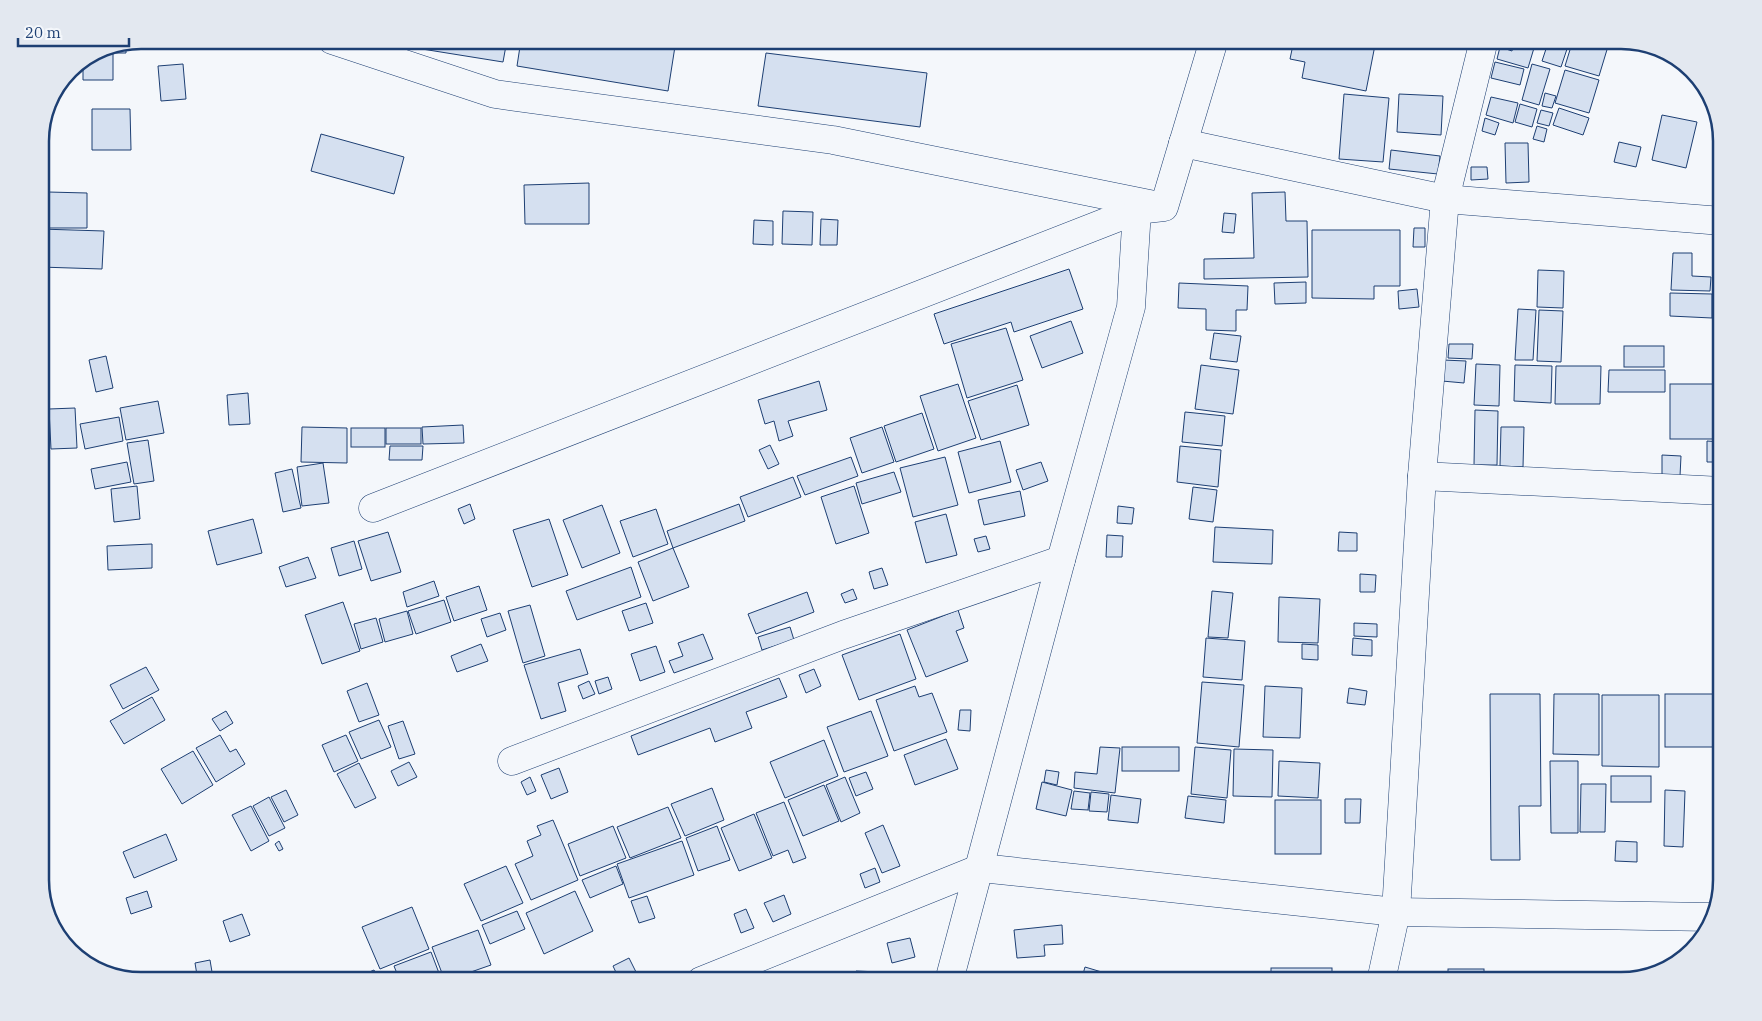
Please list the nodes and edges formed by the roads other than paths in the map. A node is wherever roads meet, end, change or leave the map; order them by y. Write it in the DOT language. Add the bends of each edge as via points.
graph roads {
  1 [pos="359,49"];
  2 [pos="1211,49"];
  3 [pos="1482,49"];
  4 [pos="1183,143"];
  5 [pos="1445,199"];
  6 [pos="1164,207"];
  7 [pos="1137,210"];
  8 [pos="1713,220"];
  9 [pos="1422,476"];
  10 [pos="1713,491"];
  11 [pos="373,508"];
  12 [pos="1061,560"];
  13 [pos="512,761"];
  14 [pos="980,868"];
  15 [pos="1396,912"];
  16 [pos="1705,917"];
  17 [pos="723,972"];
  18 [pos="951,972"];
  19 [pos="1383,972"];
  1 -- 6 [label="street" via="495,94 833,140"];
  2 -- 4 [label="street"];
  3 -- 5 [label="street"];
  4 -- 5 [label="street"];
  4 -- 6 [label="street"];
  5 -- 8 [label="street"];
  5 -- 9 [label="street"];
  6 -- 7 [label="street"];
  7 -- 11 [label="street"];
  7 -- 12 [label="street" via="1131,307"];
  9 -- 10 [label="street"];
  9 -- 15 [label="street"];
  12 -- 13 [label="street" via="843,635"];
  12 -- 14 [label="street"];
  14 -- 15 [label="street"];
  14 -- 17 [label="street"];
  14 -- 18 [label="street"];
  15 -- 16 [label="street"];
  15 -- 19 [label="street"];
}
